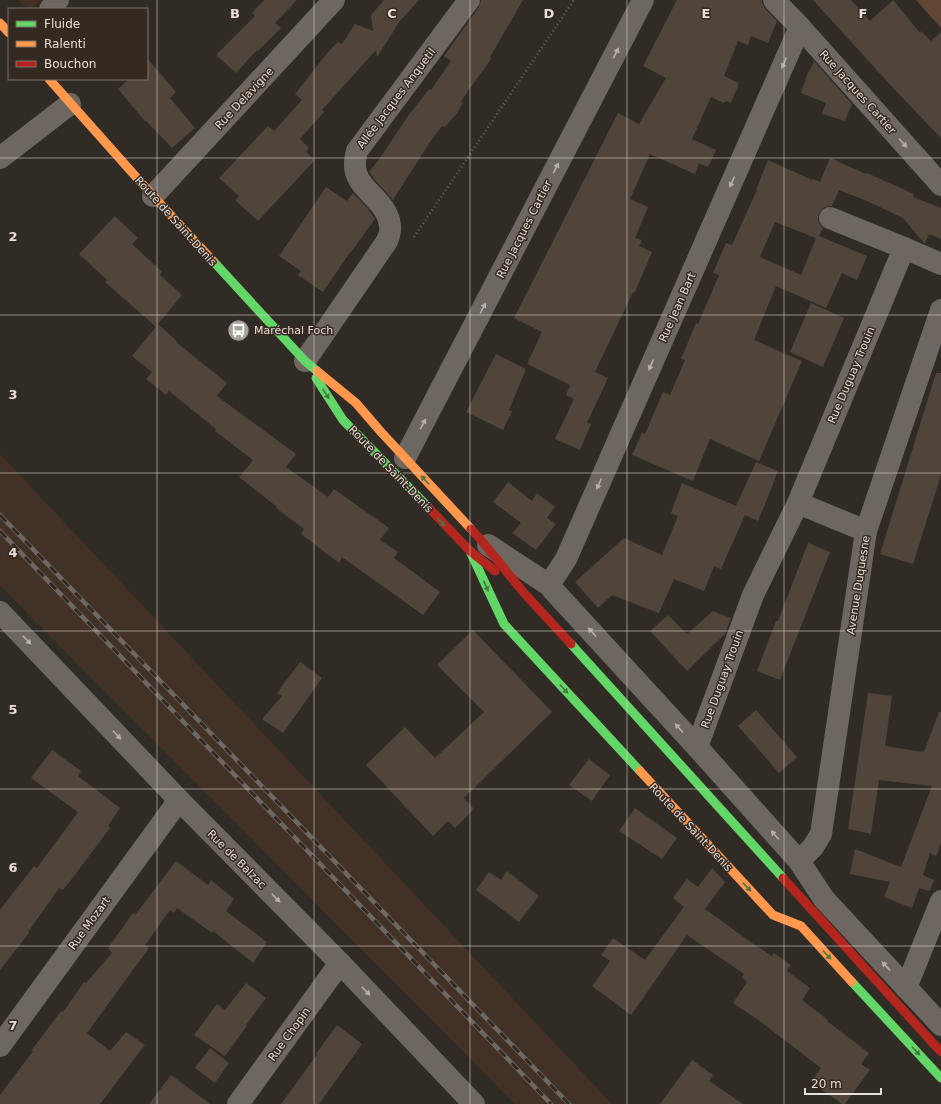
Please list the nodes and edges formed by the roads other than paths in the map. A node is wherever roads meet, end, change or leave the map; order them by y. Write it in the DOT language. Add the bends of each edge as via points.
graph roads {
  1 [pos="58,0"];
  2 [pos="334,0"];
  3 [pos="469,0"];
  4 [pos="643,0"];
  5 [pos="774,0"];
  6 [pos="51,8"];
  7 [pos="0,23"];
  8 [pos="800,27"];
  9 [pos="8,32"];
  10 [pos="50,80"];
  11 [pos="70,104"];
  12 [pos="0,158"];
  13 [pos="941,185"];
  14 [pos="153,196"];
  15 [pos="830,218"];
  16 [pos="904,248"];
  17 [pos="941,264"];
  18 [pos="941,310"];
  19 [pos="305,361"];
  20 [pos="356,403"];
  21 [pos="343,420"];
  22 [pos="405,458"];
  23 [pos="798,503"];
  24 [pos="866,531"];
  25 [pos="475,546"];
  26 [pos="549,585"];
  27 [pos="524,593"];
  28 [pos="0,612"];
  29 [pos="697,747"];
  30 [pos="179,800"];
  31 [pos="798,861"];
  32 [pos="941,901"];
  33 [pos="340,963"];
  34 [pos="906,988"];
  35 [pos="941,1026"];
  36 [pos="0,1046"];
  37 [pos="941,1052"];
  38 [pos="941,1078"];
  39 [pos="238,1104"];
  40 [pos="474,1104"];
  1 -- 6 [label="street"];
  2 -- 14 [label="street, Rue Delavigne"];
  3 -- 19 [label="street, Allée Jacques Anquetil" via="357,151 354,164 356,174 364,188 377,199 388,214 391,227 387,241"];
  22 -- 4 [label="street, Rue Jacques Cartier, one-way"];
  5 -- 8 [label="street, Rue Jacques Cartier"];
  7 -- 9 [label="main road"];
  8 -- 13 [label="street, Rue Jacques Cartier, one-way"];
  8 -- 26 [label="street, Rue Jean Bart, one-way" via="566,559"];
  10 -- 11 [label="main road, Route de Saint-Denis"];
  11 -- 12 [label="street"];
  11 -- 14 [label="main road, Route de Saint-Denis"];
  14 -- 19 [label="main road, Route de Saint-Denis"];
  15 -- 16 [label="street"];
  16 -- 17 [label="street"];
  16 -- 23 [label="street, Rue Duguay Trouin"];
  18 -- 24 [label="street, Avenue Duquesne"];
  19 -- 20 [label="main road, Route de Saint-Denis"];
  19 -- 21 [label="main road, Route de Saint-Denis, one-way"];
  20 -- 21 [label="street"];
  20 -- 22 [label="main road, Route de Saint-Denis"];
  21 -- 25 [label="main road, Route de Saint-Denis, one-way"];
  25 -- 22 [label="main road, Route de Saint-Denis, one-way"];
  23 -- 24 [label="street"];
  23 -- 29 [label="street, Rue Duguay Trouin" via="753,595"];
  24 -- 31 [label="street, Avenue Duquesne" via="821,834 813,847"];
  25 -- 26 [label="street, Route de Saint-Denis"];
  25 -- 27 [label="main road, Route de Saint-Denis"];
  25 -- 27 [label="main road, Route de Saint-Denis"];
  25 -- 38 [label="main road, Route de Saint-Denis, one-way" via="504,624 773,915 801,926"];
  29 -- 26 [label="street, Route de Saint-Denis, one-way"];
  27 -- 37 [label="main road, Route de Saint-Denis"];
  28 -- 30 [label="street, Rue de Balzac, one-way"];
  31 -- 29 [label="street, Route de Saint-Denis, one-way"];
  30 -- 33 [label="street, Rue de Balzac, one-way"];
  30 -- 36 [label="street, Rue Mozart"];
  34 -- 31 [label="street, Route de Saint-Denis, one-way" via="824,899"];
  32 -- 34 [label="street"];
  33 -- 39 [label="street, Rue Chopin"];
  33 -- 40 [label="street, Rue de Balzac, one-way"];
  34 -- 35 [label="street, Route de Saint-Denis"];
}
